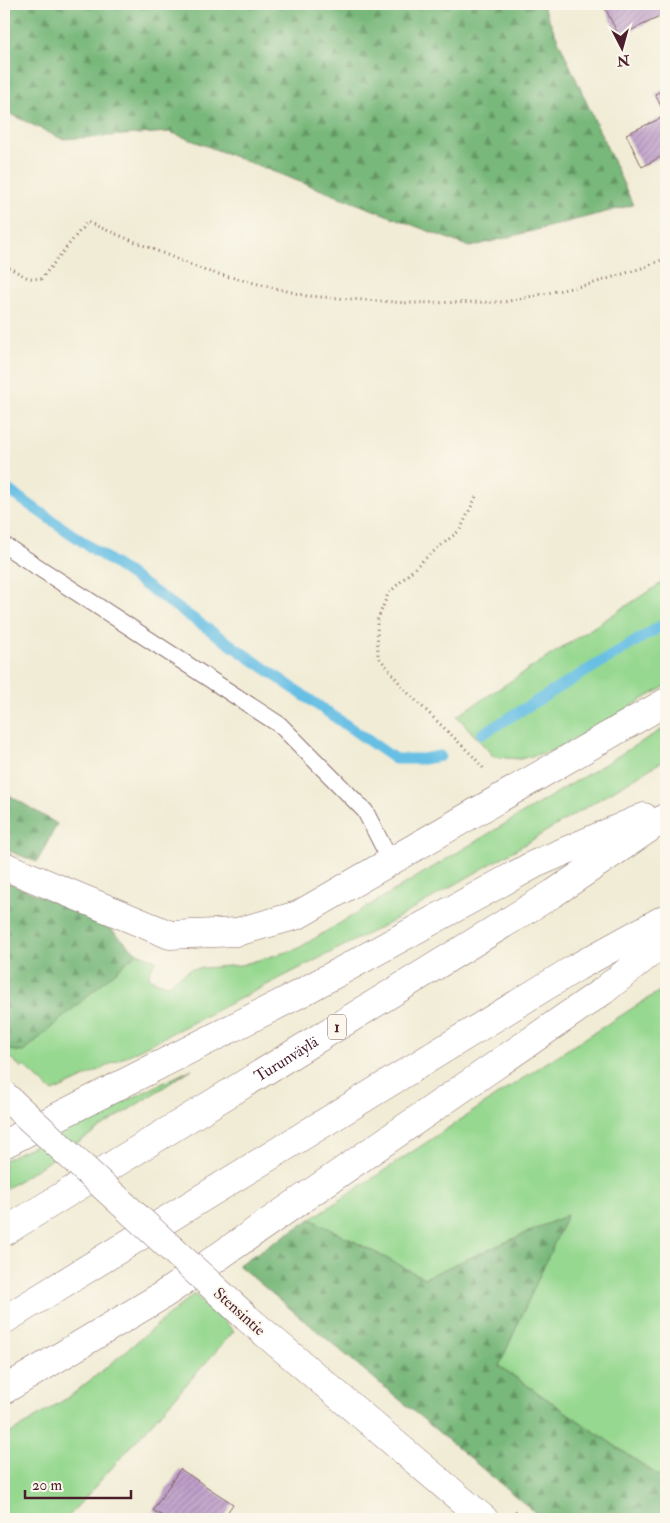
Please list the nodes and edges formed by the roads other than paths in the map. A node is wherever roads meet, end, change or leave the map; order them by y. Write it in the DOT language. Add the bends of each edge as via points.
graph roads {
  1 [pos="4,545"];
  2 [pos="666,702"];
  3 [pos="666,808"];
  4 [pos="666,817"];
  5 [pos="391,862"];
  6 [pos="4,866"];
  7 [pos="666,918"];
  8 [pos="666,940"];
  9 [pos="4,1095"];
  10 [pos="4,1144"];
  11 [pos="4,1232"];
  12 [pos="4,1320"];
  13 [pos="4,1390"];
  14 [pos="484,1519"];
  1 -- 5 [label="lane" via="280,725 365,811"];
  2 -- 5 [label="main road"];
  3 -- 10 [label="main road" via="535,864 299,994"];
  4 -- 11 [label="main road, Turunväylä / 1" via="554,893"];
  5 -- 6 [label="main road" via="298,915 237,932 170,935"];
  7 -- 12 [label="main road" via="577,967"];
  8 -- 13 [label="main road" via="603,992 163,1295"];
  9 -- 14 [label="main road, Stensintie, bridge" via="247,1318"];
}
